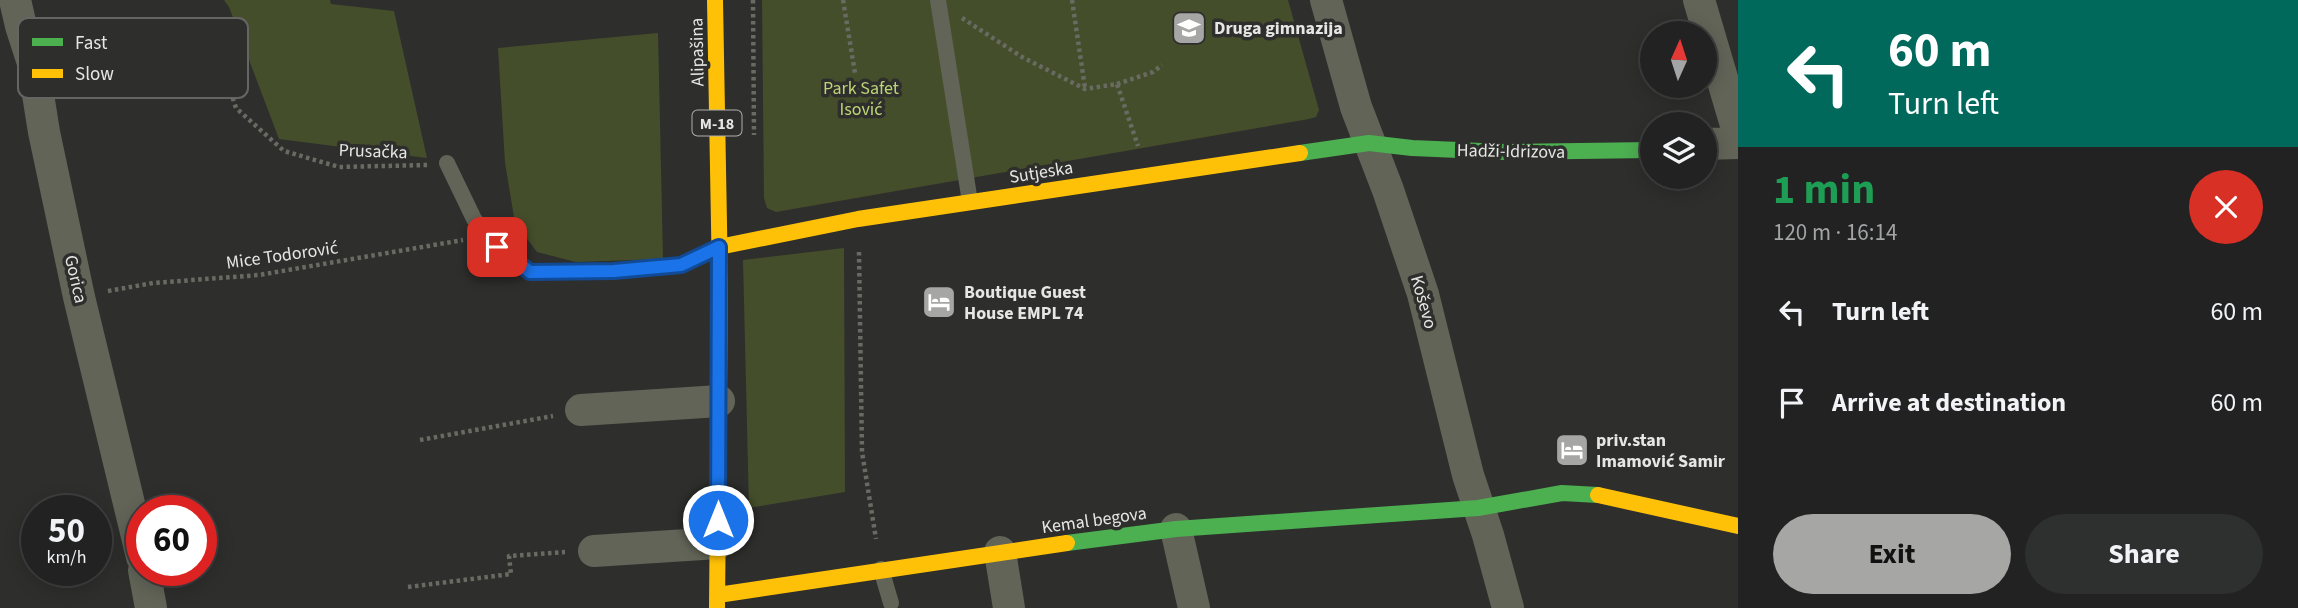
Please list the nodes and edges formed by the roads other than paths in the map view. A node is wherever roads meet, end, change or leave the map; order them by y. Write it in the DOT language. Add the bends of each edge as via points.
graph roads {
  1 [pos="715,0"];
  2 [pos="1326,0"];
  3 [pos="1699,0"];
  4 [pos="939,1"];
  5 [pos="39,98"];
  6 [pos="1738,132"];
  7 [pos="1369,143"];
  8 [pos="1738,143"];
  9 [pos="1717,144"];
  10 [pos="1640,150"];
  11 [pos="447,163"];
  12 [pos="970,202"];
  13 [pos="719,247"];
  14 [pos="719,401"];
  15 [pos="582,410"];
  16 [pos="127,495"];
  17 [pos="1478,508"];
  18 [pos="1738,526"];
  19 [pos="1176,529"];
  20 [pos="718,543"];
  21 [pos="594,551"];
  22 [pos="1000,552"];
  23 [pos="881,569"];
  24 [pos="147,586"];
  25 [pos="718,601"];
  26 [pos="891,603"];
  27 [pos="151,608"];
  28 [pos="1009,608"];
  29 [pos="1195,608"];
  30 [pos="1508,608"];
  1 -- 13 [label="street, Alipašina / M-18"];
  2 -- 7 [label="street, Koševo"];
  3 -- 6 [label="street"];
  4 -- 12 [label="lane"];
  5 -- 16 [label="street, Gorica" via="79,297"];
  7 -- 10 [label="street, Hadži-Idrizova" via="1499,153"];
  7 -- 12 [label="street, Sutjeska"];
  7 -- 17 [label="street, Koševo" via="1423,294"];
  8 -- 9 [label="street"];
  11 -- 13 [label="lane" via="474,219 497,247 530,272 681,265"];
  12 -- 13 [label="street, Sutjeska"];
  13 -- 14 [label="street, Alipašina / M-18"];
  14 -- 15 [label="street"];
  14 -- 20 [label="street, Alipašina / M-18"];
  17 -- 18 [label="street, Kemal begova" via="1562,493 1594,494"];
  17 -- 19 [label="street, Kemal begova"];
  17 -- 30 [label="street, Koševo"];
  19 -- 22 [label="street, Kemal begova"];
  19 -- 29 [label="street"];
  20 -- 21 [label="street"];
  20 -- 25 [label="street, Alipašina / M-18"];
  22 -- 23 [label="street, Kemal begova"];
  22 -- 28 [label="street"];
  23 -- 25 [label="street, Kemal begova"];
  23 -- 26 [label="lane"];
  24 -- 27 [label="street"];
}
